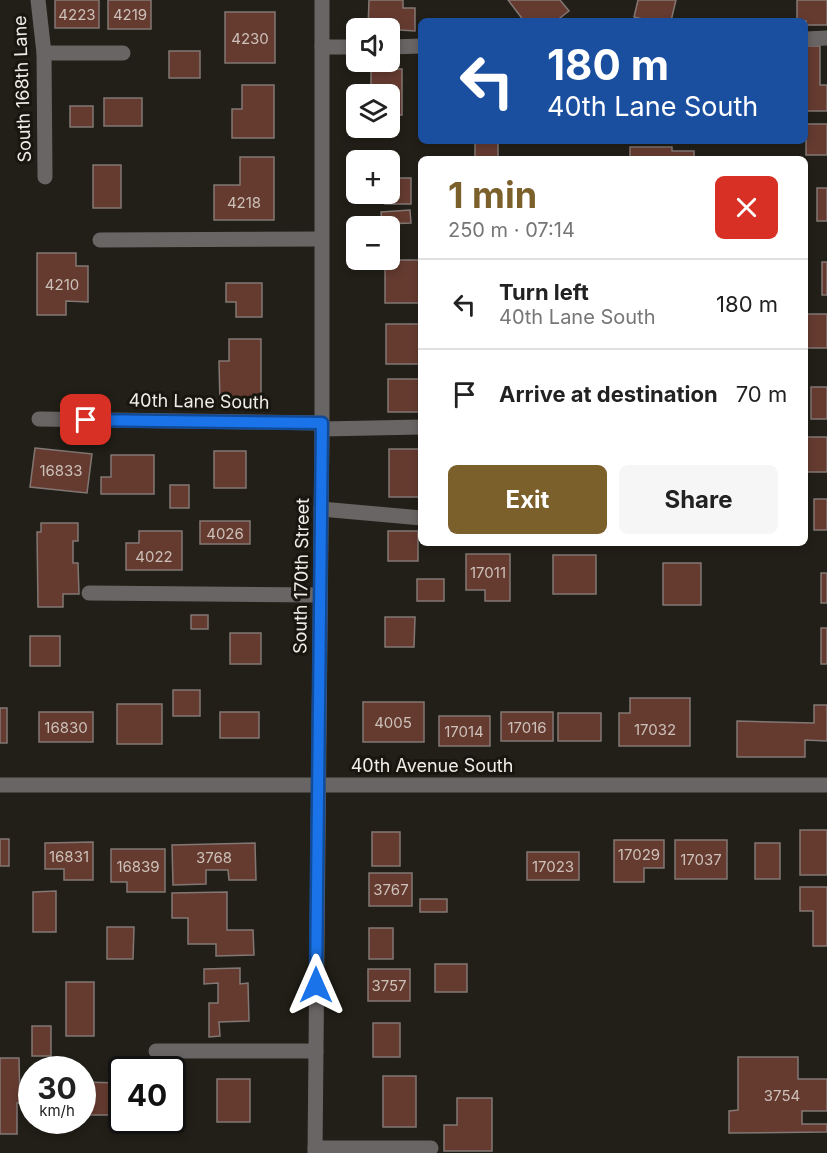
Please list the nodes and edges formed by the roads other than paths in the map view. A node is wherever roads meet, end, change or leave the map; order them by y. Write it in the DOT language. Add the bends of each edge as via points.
graph roads {
  1 [pos="38,0"];
  2 [pos="322,0"];
  3 [pos="827,38"];
  4 [pos="808,39"];
  5 [pos="418,46"];
  6 [pos="322,47"];
  7 [pos="346,47"];
  8 [pos="400,47"];
  9 [pos="44,53"];
  10 [pos="123,54"];
  11 [pos="45,177"];
  12 [pos="320,239"];
  13 [pos="100,240"];
  14 [pos="39,419"];
  15 [pos="322,426"];
  16 [pos="418,428"];
  17 [pos="321,509"];
  18 [pos="418,518"];
  19 [pos="88,594"];
  20 [pos="320,595"];
  21 [pos="317,784"];
  22 [pos="0,785"];
  23 [pos="827,785"];
  24 [pos="156,1051"];
  25 [pos="316,1051"];
  26 [pos="430,1148"];
  27 [pos="315,1150"];
  1 -- 9 [label="street, South 168th Lane"];
  2 -- 6 [label="street, South 170th Street"];
  3 -- 4 [label="street"];
  5 -- 8 [label="street"];
  6 -- 7 [label="street"];
  6 -- 12 [label="street, South 170th Street"];
  9 -- 10 [label="street"];
  9 -- 11 [label="street, South 168th Lane"];
  12 -- 13 [label="street"];
  12 -- 15 [label="street, South 170th Street"];
  14 -- 15 [label="street, 40th Lane South"];
  15 -- 16 [label="street, 40th Lane South"];
  15 -- 17 [label="street, South 170th Street"];
  17 -- 18 [label="street"];
  17 -- 20 [label="street, South 170th Street"];
  19 -- 20 [label="street"];
  20 -- 21 [label="street, South 170th Street"];
  21 -- 22 [label="street, 40th Avenue South"];
  21 -- 23 [label="street, 40th Avenue South"];
  21 -- 25 [label="street, South 170th Street"];
  24 -- 25 [label="street"];
  25 -- 27 [label="street, South 170th Street"];
  26 -- 27 [label="street"];
}
